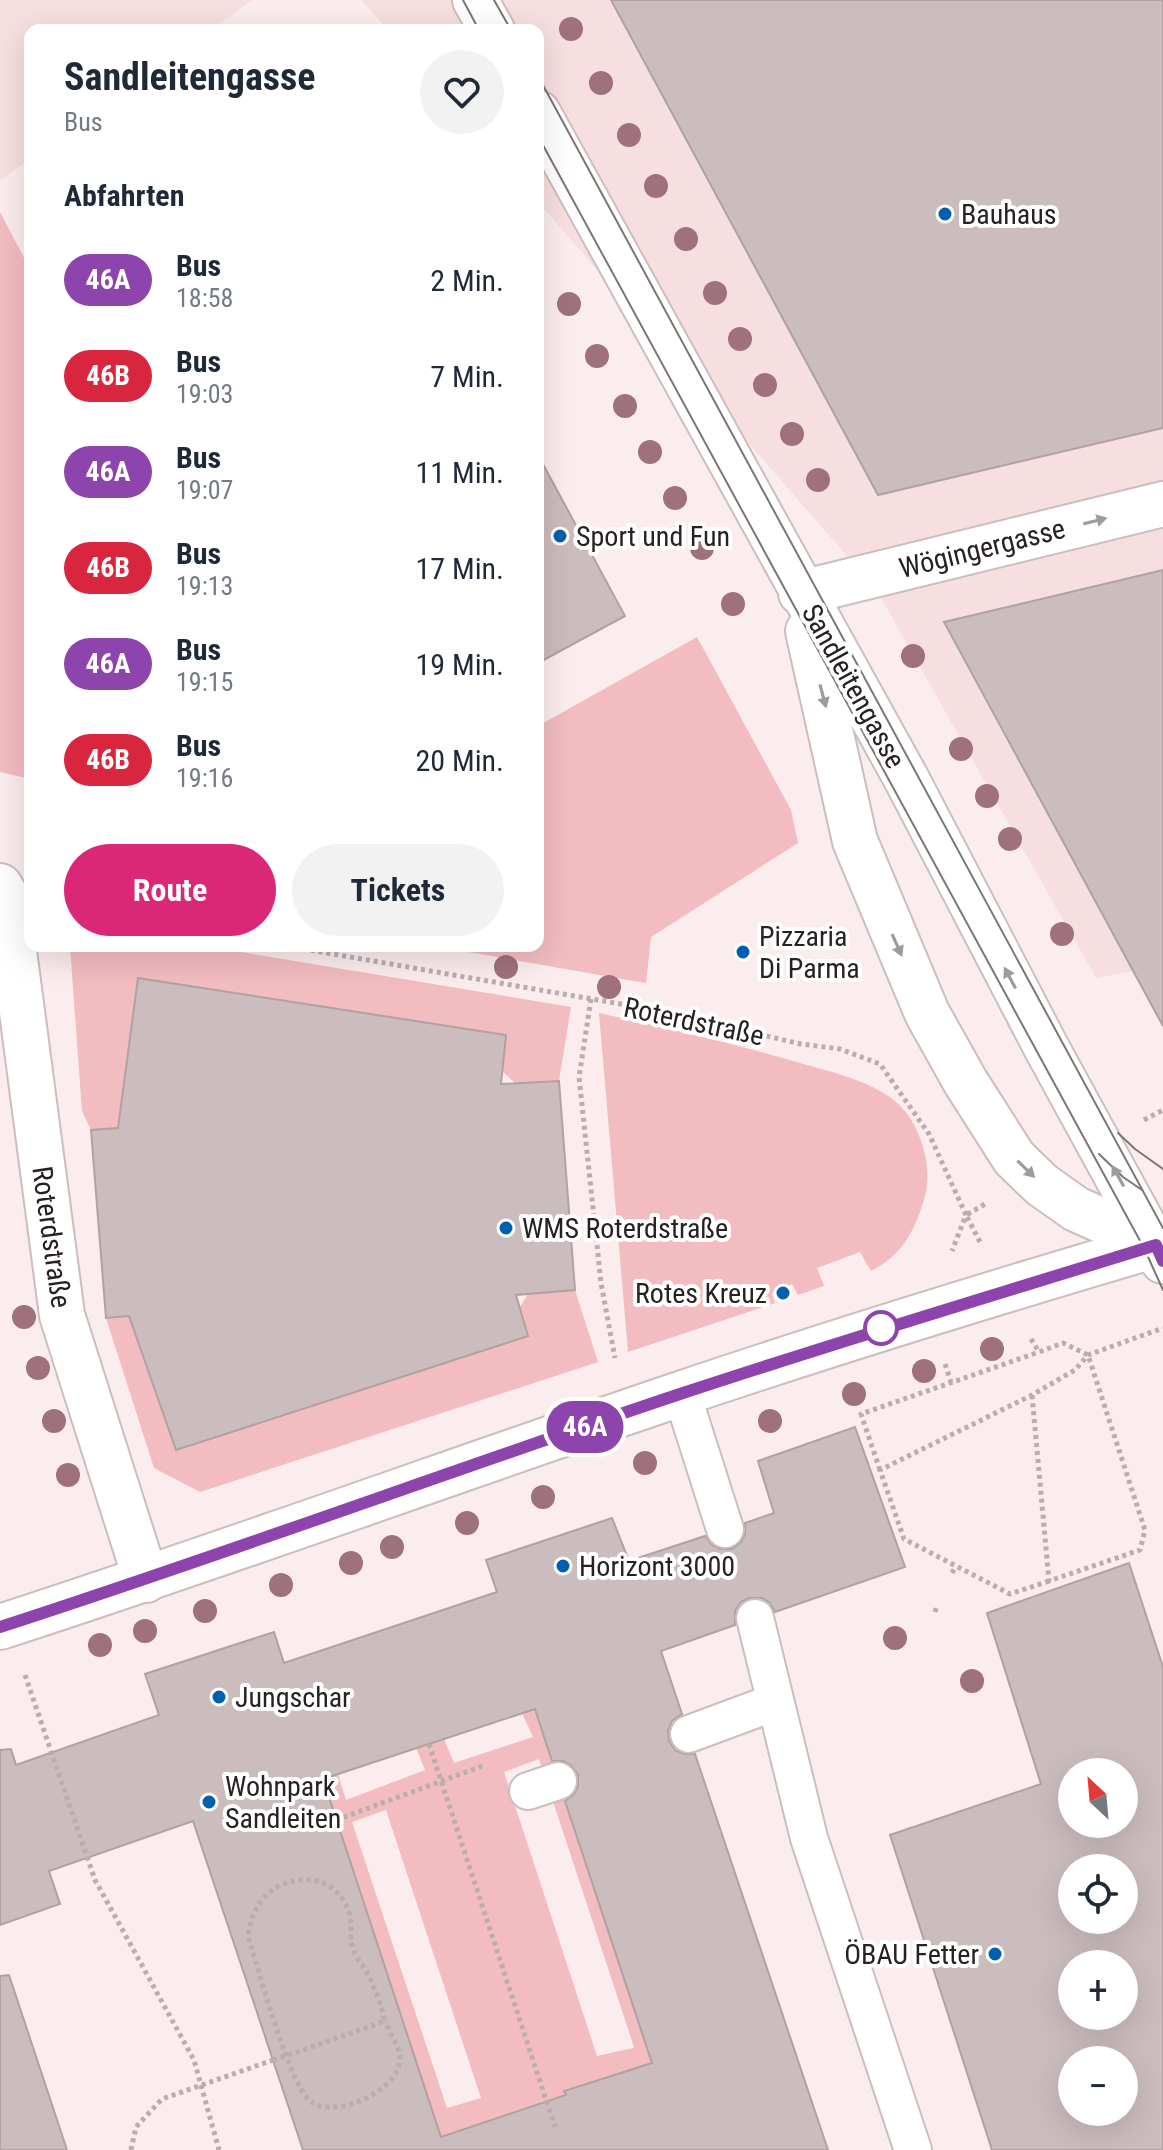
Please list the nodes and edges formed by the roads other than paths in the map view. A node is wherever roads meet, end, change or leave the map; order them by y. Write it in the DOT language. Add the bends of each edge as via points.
graph roads {
  1 [pos="475,0"];
  2 [pos="489,24"];
  3 [pos="544,124"];
  4 [pos="1163,504"];
  5 [pos="801,593"];
  6 [pos="0,886"];
  7 [pos="1159,1253"];
  8 [pos="682,1394"];
  9 [pos="725,1529"];
  10 [pos="146,1580"];
  11 [pos="755,1618"];
  12 [pos="4,1625"];
  13 [pos="775,1702"];
  14 [pos="689,1734"];
  15 [pos="913,2150"];
  1 -- 2 [label="street"];
  3 -- 5 [label="street, Sandleitengasse"];
  5 -- 4 [label="street, Wögingergasse, one-way"];
  7 -- 5 [label="street, Sandleitengasse, one-way" via="907,780"];
  5 -- 7 [label="street, Sandleitengasse, one-way" via="855,841 927,1013 1014,1158 1076,1209"];
  6 -- 10 [label="street, Roterdstraße" via="7,898 62,1315"];
  7 -- 8 [label="street" via="881,1328"];
  8 -- 9 [label="lane"];
  8 -- 10 [label="street"];
  10 -- 12 [label="street"];
  11 -- 13 [label="lane"];
  13 -- 14 [label="lane"];
  13 -- 15 [label="lane" via="809,1838"];
}
